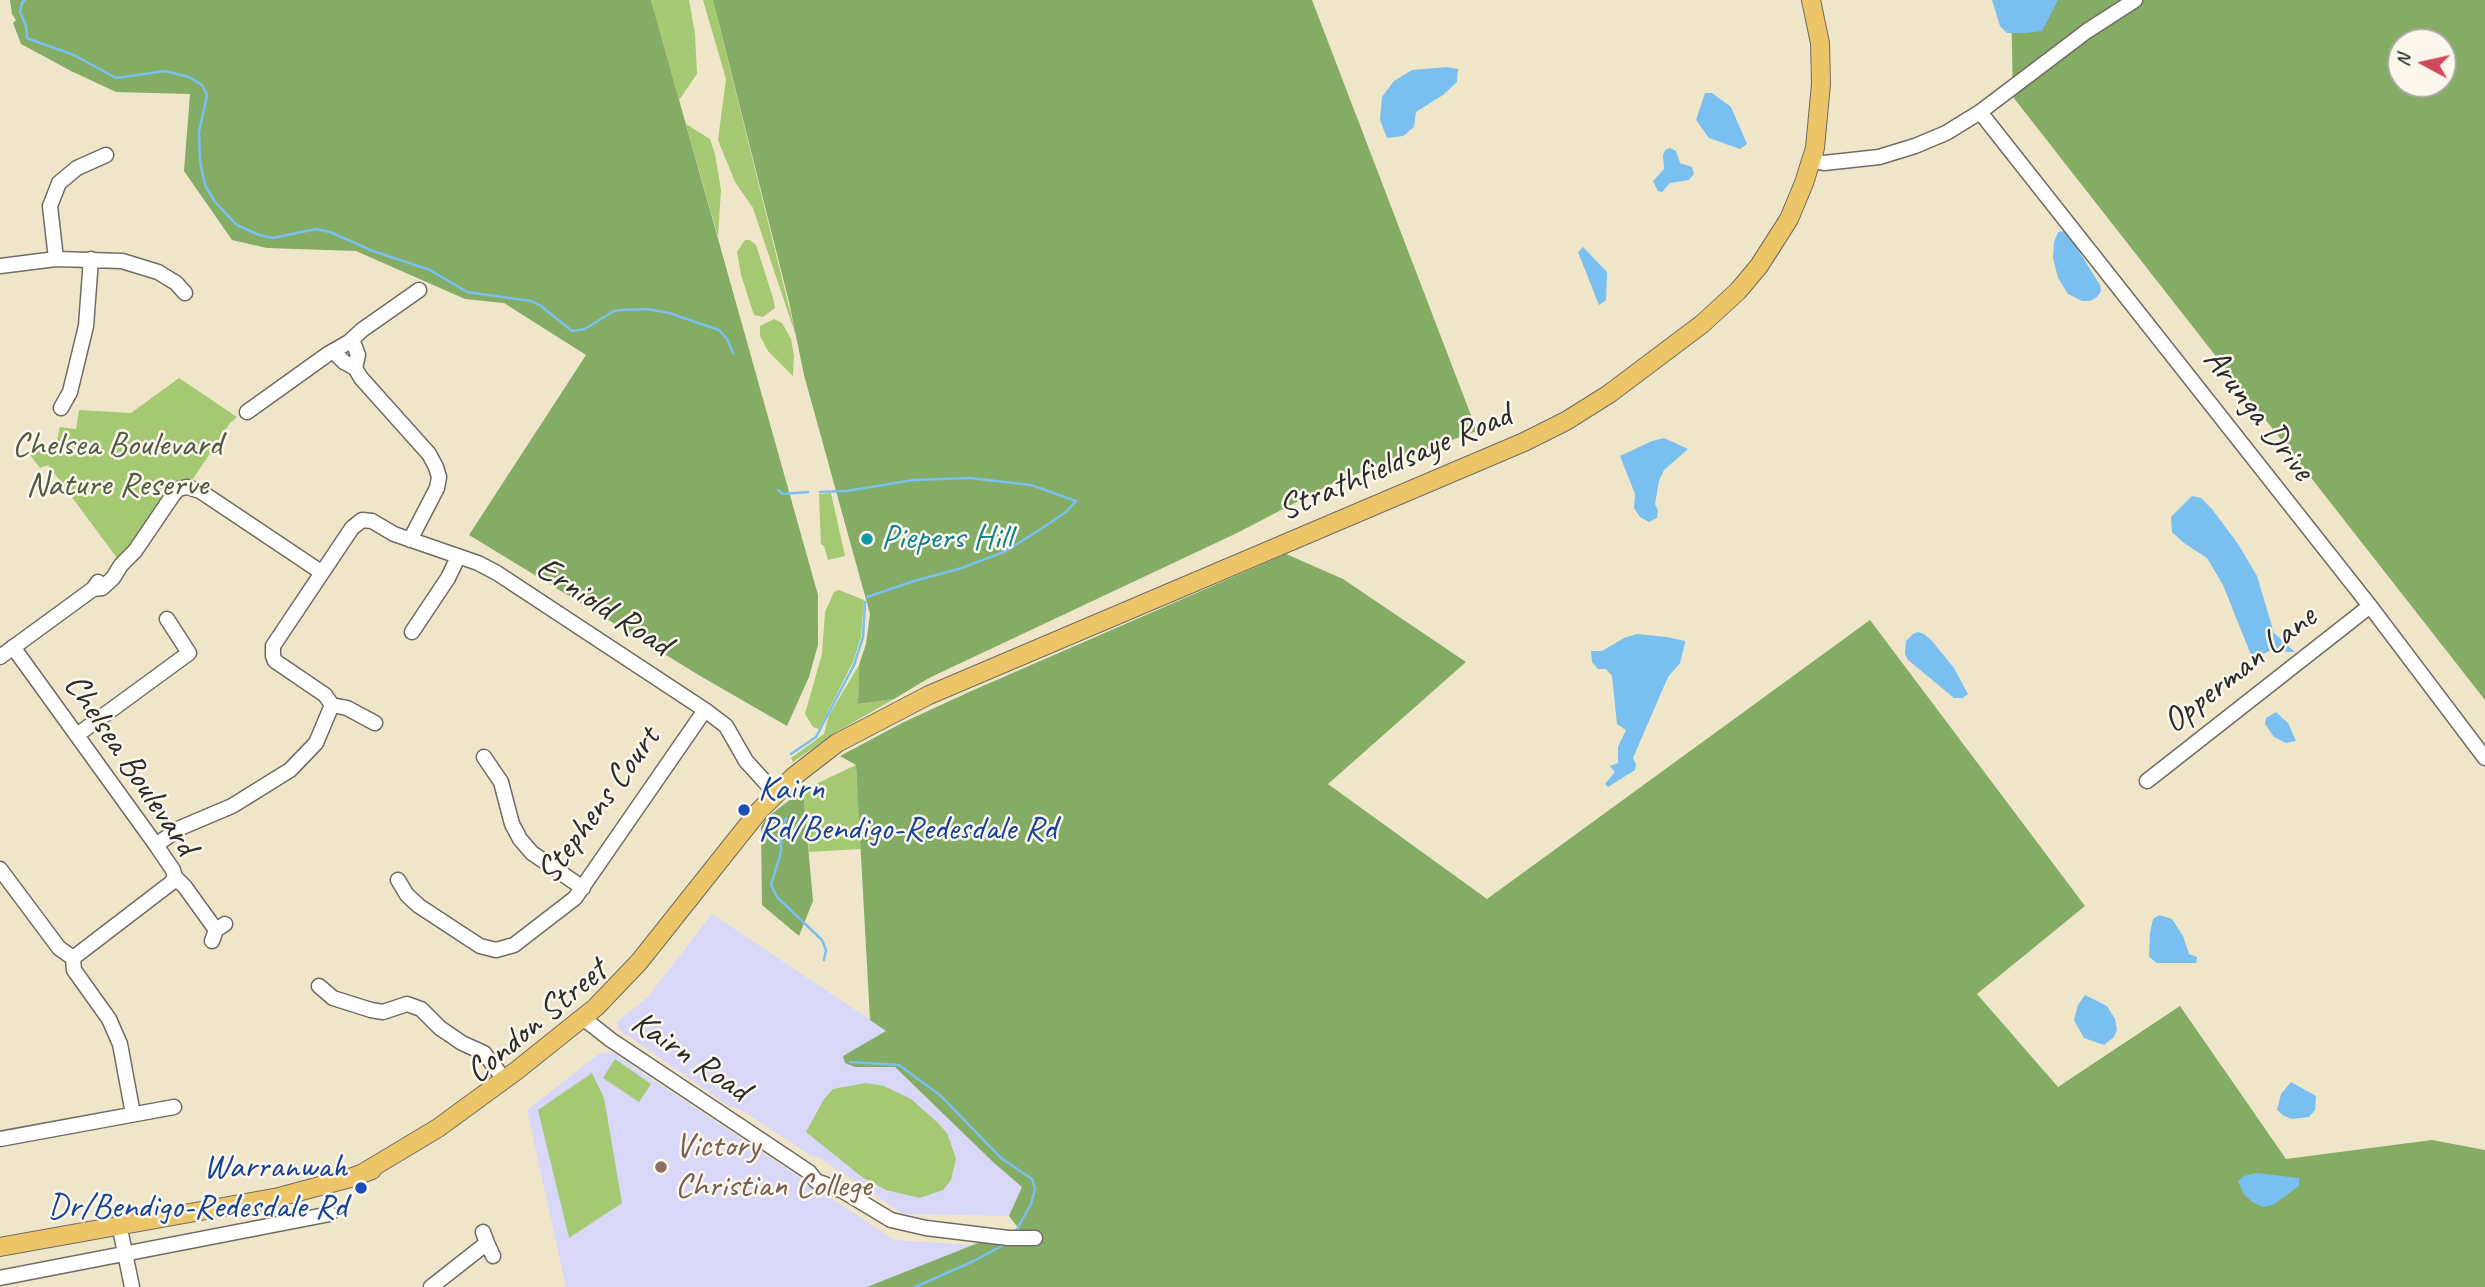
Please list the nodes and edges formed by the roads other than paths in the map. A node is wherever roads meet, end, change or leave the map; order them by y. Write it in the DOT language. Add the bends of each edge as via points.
graph roads {
  1 [pos="1811,0"];
  2 [pos="2135,0"];
  3 [pos="1980,112"];
  4 [pos="106,155"];
  5 [pos="1811,160"];
  6 [pos="56,259"];
  7 [pos="91,259"];
  8 [pos="0,266"];
  9 [pos="419,290"];
  10 [pos="186,293"];
  11 [pos="352,339"];
  12 [pos="333,351"];
  13 [pos="355,368"];
  14 [pos="61,408"];
  15 [pos="247,412"];
  16 [pos="410,540"];
  17 [pos="458,557"];
  18 [pos="321,572"];
  19 [pos="2370,606"];
  20 [pos="167,620"];
  21 [pos="412,632"];
  22 [pos="13,648"];
  23 [pos="0,657"];
  24 [pos="332,705"];
  25 [pos="705,710"];
  26 [pos="377,725"];
  27 [pos="77,735"];
  28 [pos="484,757"];
  29 [pos="2485,758"];
  30 [pos="2147,782"];
  31 [pos="776,794"];
  32 [pos="156,845"];
  33 [pos="0,869"];
  34 [pos="175,877"];
  35 [pos="398,880"];
  36 [pos="583,888"];
  37 [pos="218,932"];
  38 [pos="73,958"];
  39 [pos="319,986"];
  40 [pos="586,1022"];
  41 [pos="504,1079"];
  42 [pos="174,1107"];
  43 [pos="133,1114"];
  44 [pos="0,1139"];
  45 [pos="363,1173"];
  46 [pos="330,1214"];
  47 [pos="119,1224"];
  48 [pos="1035,1238"];
  49 [pos="488,1244"];
  50 [pos="0,1247"];
  51 [pos="126,1253"];
  52 [pos="10,1280"];
  53 [pos="132,1287"];
  54 [pos="431,1287"];
  1 -- 5 [label="main road, Strathfieldsaye Road" via="1821,73"];
  2 -- 3 [label="street"];
  3 -- 5 [label="street" via="1946,133 1900,152 1844,162"];
  3 -- 19 [label="street, Arunga Drive"];
  4 -- 6 [label="street" via="77,168 59,183 50,205"];
  5 -- 31 [label="main road, Strathfieldsaye Road" via="1779,237 1738,291 1653,363 1584,410 1469,467 890,714 821,754"];
  6 -- 7 [label="street"];
  6 -- 8 [label="street"];
  7 -- 10 [label="street" via="152,269"];
  7 -- 14 [label="street" via="86,326 70,392"];
  9 -- 11 [label="street"];
  11 -- 12 [label="street"];
  11 -- 13 [label="street" via="358,355"];
  12 -- 13 [label="street"];
  12 -- 15 [label="street"];
  13 -- 16 [label="street" via="429,454 438,472 436,488"];
  16 -- 17 [label="street, Erniold Road"];
  16 -- 18 [label="street, Erniold Road" via="362,520"];
  17 -- 21 [label="street"];
  17 -- 25 [label="street, Erniold Road" via="504,577"];
  18 -- 22 [label="street" via="200,491 187,487 173,495 109,583 93,589"];
  18 -- 24 [label="street" via="272,651 275,661 325,695"];
  19 -- 29 [label="street, Arunga Drive"];
  19 -- 30 [label="street, Opperman Lane"];
  20 -- 27 [label="street" via="190,653"];
  22 -- 23 [label="street"];
  22 -- 27 [label="street, Chelsea Boulevard"];
  24 -- 26 [label="street"];
  24 -- 32 [label="street" via="290,770"];
  25 -- 31 [label="street, Erniold Road" via="726,726 746,761"];
  25 -- 36 [label="street, Stephens Court"];
  27 -- 32 [label="street, Chelsea Boulevard"];
  28 -- 36 [label="street" via="498,775 520,839 532,853"];
  31 -- 40 [label="main road, Condon Street"];
  32 -- 34 [label="street, Chelsea Boulevard"];
  33 -- 38 [label="street" via="59,948"];
  34 -- 37 [label="street"];
  34 -- 38 [label="street, Chelsea Boulevard"];
  35 -- 36 [label="street, Stephens Court" via="419,906 480,946 496,950 514,945 560,912"];
  38 -- 43 [label="street" via="74,970 109,1019 120,1044"];
  39 -- 41 [label="street" via="333,998 371,1010 415,1005 445,1031 484,1053"];
  40 -- 41 [label="main road, Condon Street"];
  40 -- 45 [label="main road, Condon Street" via="458,1126 414,1154"];
  40 -- 48 [label="street, Kairn Road" via="816,1181 843,1191 891,1220 926,1228"];
  41 -- 45 [label="main road, Condon Street" via="421,1140"];
  42 -- 43 [label="street"];
  43 -- 44 [label="street"];
  45 -- 47 [label="main road, Condon Street" via="279,1197"];
  46 -- 51 [label="street"];
  47 -- 50 [label="main road, Condon Street"];
  47 -- 51 [label="street"];
  49 -- 54 [label="street"];
  51 -- 52 [label="street"];
  51 -- 53 [label="street"];
}
